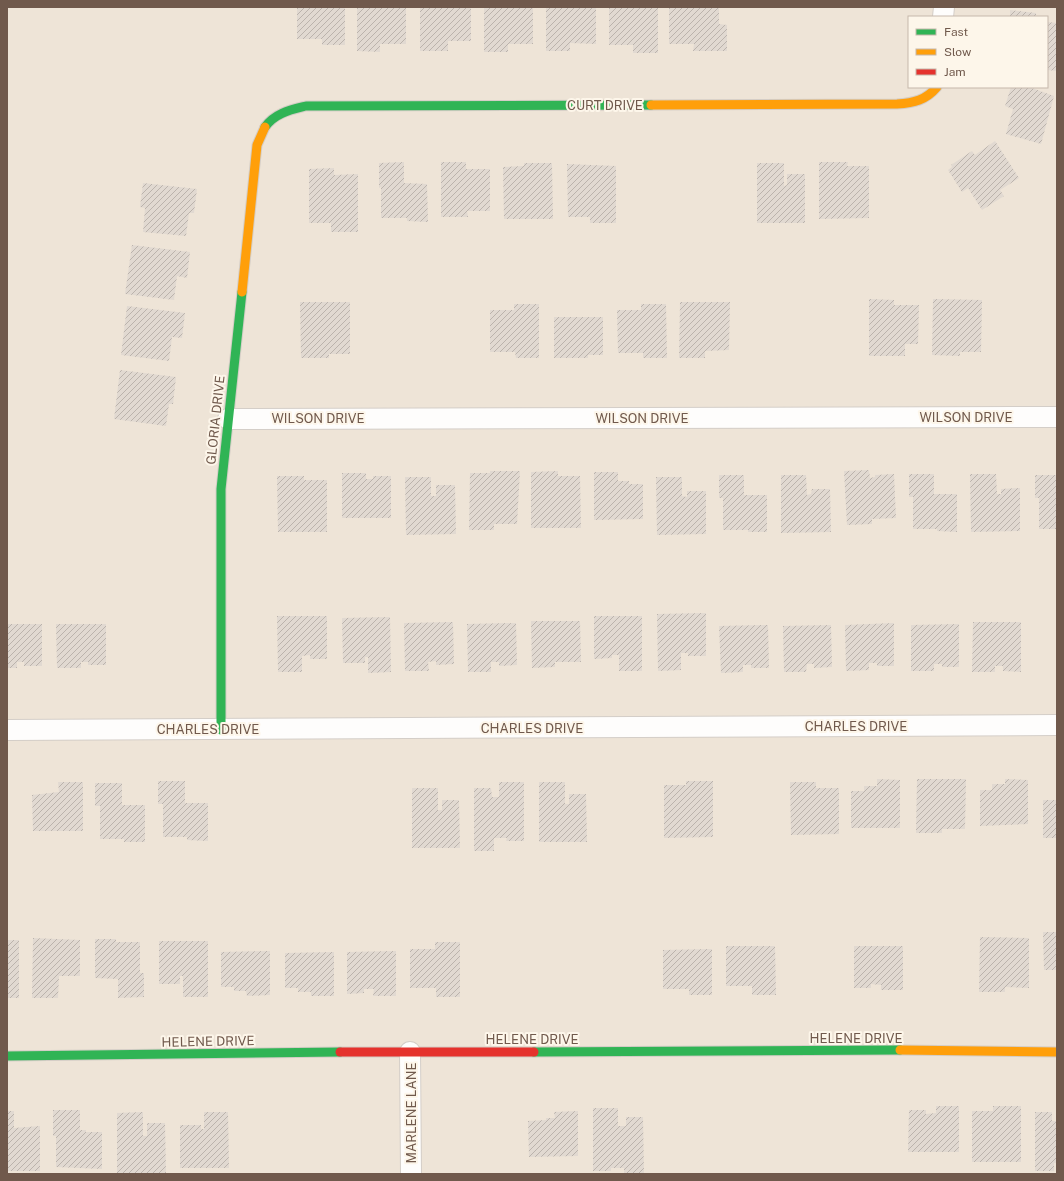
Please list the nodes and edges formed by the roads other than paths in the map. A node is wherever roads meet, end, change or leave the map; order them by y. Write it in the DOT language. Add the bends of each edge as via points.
graph roads {
  1 [pos="936,88"];
  2 [pos="270,119"];
  3 [pos="1057,417"];
  4 [pos="228,419"];
  5 [pos="1057,725"];
  6 [pos="7,730"];
  7 [pos="221,730"];
  8 [pos="410,1052"];
  9 [pos="1057,1052"];
  10 [pos="7,1056"];
  11 [pos="411,1174"];
  1 -- 2 [label="street, CURT DRIVE" via="922,101 897,104 306,106"];
  2 -- 4 [label="street, GLORIA DRIVE" via="262,128 257,145"];
  3 -- 4 [label="street, WILSON DRIVE"];
  4 -- 7 [label="street, GLORIA DRIVE" via="221,489"];
  5 -- 7 [label="street, CHARLES DRIVE"];
  6 -- 7 [label="street, CHARLES DRIVE"];
  8 -- 9 [label="street, HELENE DRIVE"];
  8 -- 10 [label="street, HELENE DRIVE"];
  8 -- 11 [label="street, MARLENE LANE"];
}
